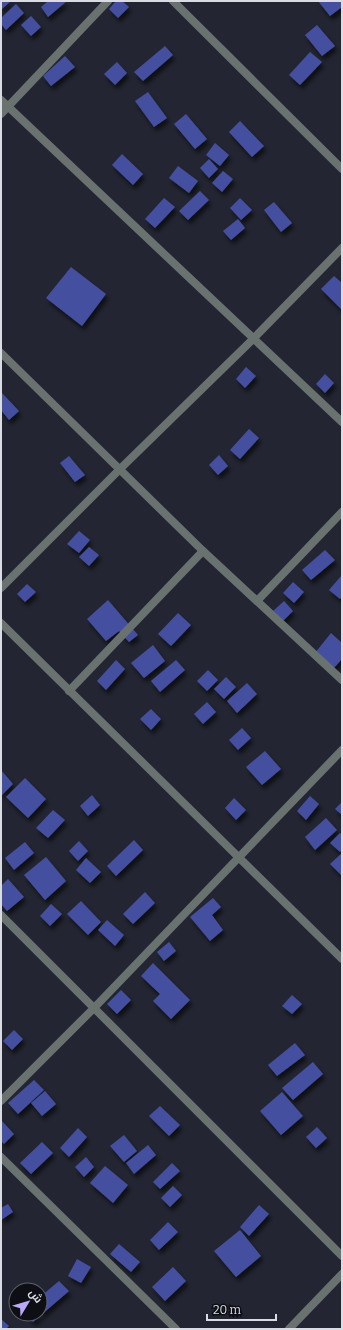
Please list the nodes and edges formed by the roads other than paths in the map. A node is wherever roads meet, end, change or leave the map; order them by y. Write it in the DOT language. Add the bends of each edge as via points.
graph roads {
  1 [pos="108,1"];
  2 [pos="173,1"];
  3 [pos="1,100"];
  4 [pos="8,107"];
  5 [pos="1,114"];
  6 [pos="342,169"];
  7 [pos="342,248"];
  8 [pos="254,338"];
  9 [pos="1,353"];
  10 [pos="342,422"];
  11 [pos="120,469"];
  12 [pos="342,512"];
  13 [pos="203,550"];
  14 [pos="1,588"];
  15 [pos="257,601"];
  16 [pos="1,623"];
  17 [pos="342,680"];
  18 [pos="69,691"];
  19 [pos="342,750"];
  20 [pos="238,858"];
  21 [pos="1,915"];
  22 [pos="342,959"];
  23 [pos="94,1008"];
  24 [pos="1,1101"];
  25 [pos="1,1157"];
  26 [pos="342,1256"];
  27 [pos="342,1274"];
  28 [pos="176,1329"];
  29 [pos="289,1329"];
  1 -- 4 [label="street"];
  2 -- 6 [label="street"];
  3 -- 4 [label="street"];
  4 -- 5 [label="street"];
  4 -- 8 [label="street"];
  7 -- 8 [label="street"];
  8 -- 10 [label="street"];
  8 -- 11 [label="street"];
  9 -- 11 [label="street"];
  11 -- 13 [label="street"];
  11 -- 14 [label="street"];
  12 -- 15 [label="street"];
  13 -- 15 [label="street"];
  13 -- 18 [label="street"];
  15 -- 17 [label="street"];
  16 -- 18 [label="street"];
  18 -- 20 [label="street"];
  19 -- 20 [label="street"];
  20 -- 22 [label="street"];
  20 -- 23 [label="street"];
  21 -- 23 [label="street"];
  23 -- 24 [label="street"];
  23 -- 26 [label="street"];
  25 -- 28 [label="street"];
  27 -- 29 [label="street"];
}
